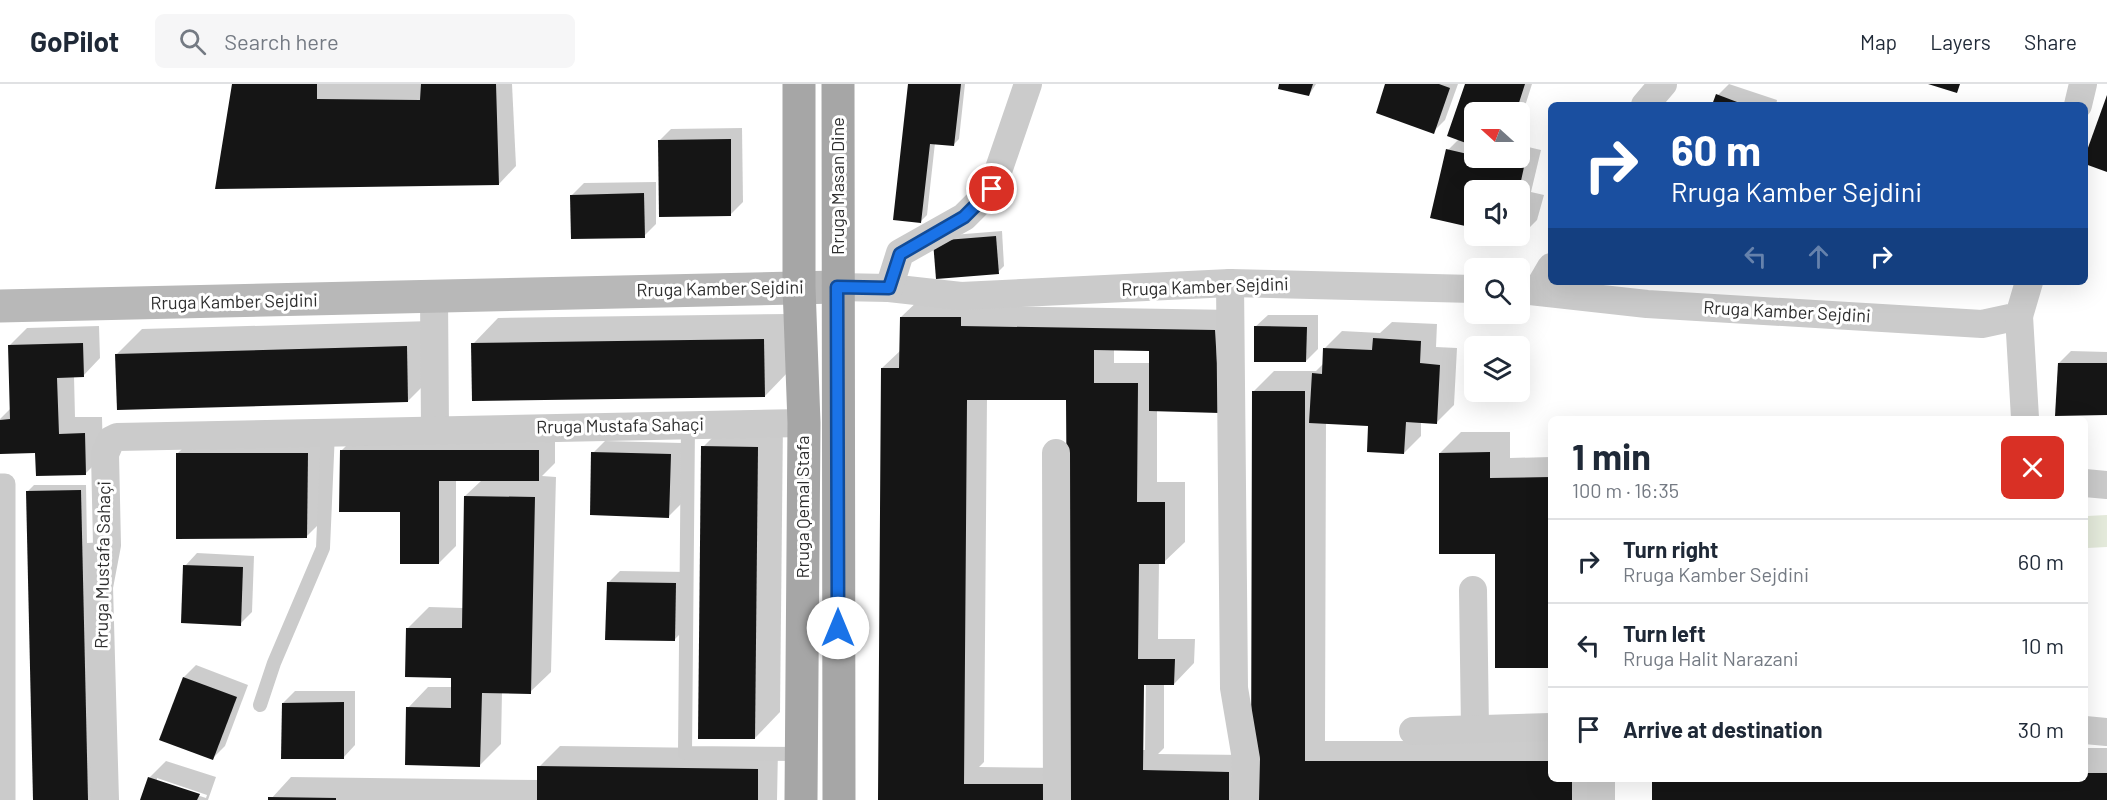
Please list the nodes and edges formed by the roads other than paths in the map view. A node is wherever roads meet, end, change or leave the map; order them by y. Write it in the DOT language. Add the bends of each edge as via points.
graph roads {
  1 [pos="799,84"];
  2 [pos="838,84"];
  3 [pos="1028,84"];
  4 [pos="1663,84"];
  5 [pos="2084,84"];
  6 [pos="1648,102"];
  7 [pos="2079,102"];
  8 [pos="1230,283"];
  9 [pos="1536,283"];
  10 [pos="2028,285"];
  11 [pos="800,287"];
  12 [pos="837,287"];
  13 [pos="889,288"];
  14 [pos="1464,289"];
  15 [pos="434,296"];
  16 [pos="0,306"];
  17 [pos="2019,316"];
  18 [pos="2025,416"];
  19 [pos="804,423"];
  20 [pos="688,425"];
  21 [pos="435,430"];
  22 [pos="328,432"];
  23 [pos="1056,453"];
  24 [pos="2088,483"];
  25 [pos="0,484"];
  26 [pos="2107,485"];
  27 [pos="1473,590"];
  28 [pos="260,705"];
  29 [pos="1548,727"];
  30 [pos="1474,729"];
  31 [pos="2088,730"];
  32 [pos="1413,731"];
  33 [pos="2107,732"];
  34 [pos="802,754"];
  35 [pos="1601,782"];
  36 [pos="5,800"];
  37 [pos="105,800"];
  38 [pos="801,800"];
  39 [pos="839,800"];
  40 [pos="1058,800"];
  41 [pos="1245,800"];
  42 [pos="1601,800"];
  1 -- 11 [label="main road"];
  2 -- 12 [label="main road, Rruga Masan Dine"];
  3 -- 13 [label="street" via="992,189 964,217 900,254"];
  4 -- 6 [label="street"];
  5 -- 7 [label="street"];
  8 -- 13 [label="street, Rruga Kamber Sejdini" via="961,296"];
  8 -- 14 [label="street, Rruga Kamber Sejdini"];
  8 -- 41 [label="street" via="1234,688 1246,759"];
  9 -- 17 [label="street, Rruga Kamber Sejdini" via="1647,304 1982,324"];
  10 -- 17 [label="street"];
  11 -- 12 [label="main road, Rruga Kamber Sejdini"];
  11 -- 15 [label="main road, Rruga Kamber Sejdini"];
  11 -- 19 [label="main road, Rruga Qemal Stafa"];
  12 -- 13 [label="street, Rruga Kamber Sejdini"];
  12 -- 39 [label="main road, Rruga Qemal Stafa"];
  15 -- 16 [label="main road, Rruga Kamber Sejdini"];
  15 -- 21 [label="street"];
  17 -- 18 [label="street"];
  19 -- 20 [label="street, Rruga Mustafa Sahaçi"];
  19 -- 34 [label="main road, Rruga Qemal Stafa"];
  20 -- 21 [label="street, Rruga Mustafa Sahaçi"];
  20 -- 34 [label="lane" via="685,753"];
  21 -- 22 [label="street, Rruga Mustafa Sahaçi"];
  22 -- 28 [label="lane" via="323,548"];
  22 -- 37 [label="street, Rruga Mustafa Sahaçi" via="128,435 111,440 104,462 107,545 99,586"];
  23 -- 40 [label="street"];
  24 -- 26 [label="street"];
  25 -- 36 [label="street" via="5,484"];
  27 -- 30 [label="street"];
  29 -- 30 [label="street"];
  30 -- 32 [label="street"];
  31 -- 33 [label="street"];
  34 -- 38 [label="main road, Rruga Qemal Stafa"];
  35 -- 42 [label="street"];
}
